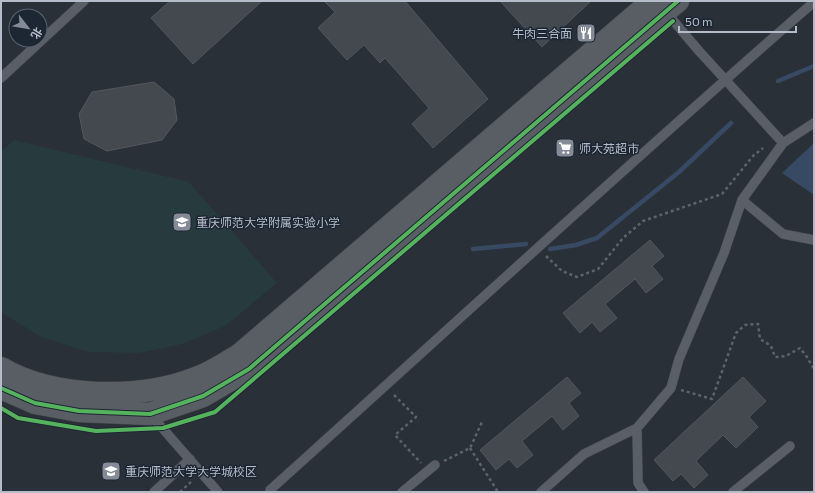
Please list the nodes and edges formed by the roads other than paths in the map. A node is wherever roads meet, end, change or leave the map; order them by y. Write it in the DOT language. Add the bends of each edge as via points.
graph roads {
  1 [pos="84,1"];
  2 [pos="814,2"];
  3 [pos="663,4"];
  4 [pos="1,78"];
  5 [pos="726,79"];
  6 [pos="814,123"];
  7 [pos="782,144"];
  8 [pos="742,200"];
  9 [pos="814,240"];
  10 [pos="1,368"];
  11 [pos="1,388"];
  12 [pos="150,414"];
  13 [pos="637,428"];
  14 [pos="790,446"];
  15 [pos="190,459"];
  16 [pos="431,468"];
  17 [pos="154,492"];
  18 [pos="218,492"];
  19 [pos="271,492"];
  20 [pos="402,492"];
  21 [pos="541,492"];
  22 [pos="644,492"];
  23 [pos="733,492"];
  1 -- 4 [label="lane"];
  2 -- 5 [label="lane"];
  3 -- 5 [label="lane" via="698,51"];
  3 -- 10 [label="street" via="239,355 197,378 154,391 126,393 84,392 41,385"];
  3 -- 12 [label="street" via="249,369 203,396"];
  5 -- 7 [label="lane"];
  5 -- 19 [label="lane" via="270,490"];
  6 -- 7 [label="lane"];
  7 -- 8 [label="lane"];
  8 -- 9 [label="lane" via="783,234"];
  8 -- 13 [label="lane" via="724,252 679,359 671,388"];
  11 -- 12 [label="street" via="35,403 79,411"];
  12 -- 15 [label="lane"];
  13 -- 21 [label="lane" via="584,454"];
  13 -- 22 [label="lane" via="638,483"];
  14 -- 23 [label="lane"];
  15 -- 17 [label="lane"];
  15 -- 18 [label="lane"];
  16 -- 20 [label="lane"];
}
